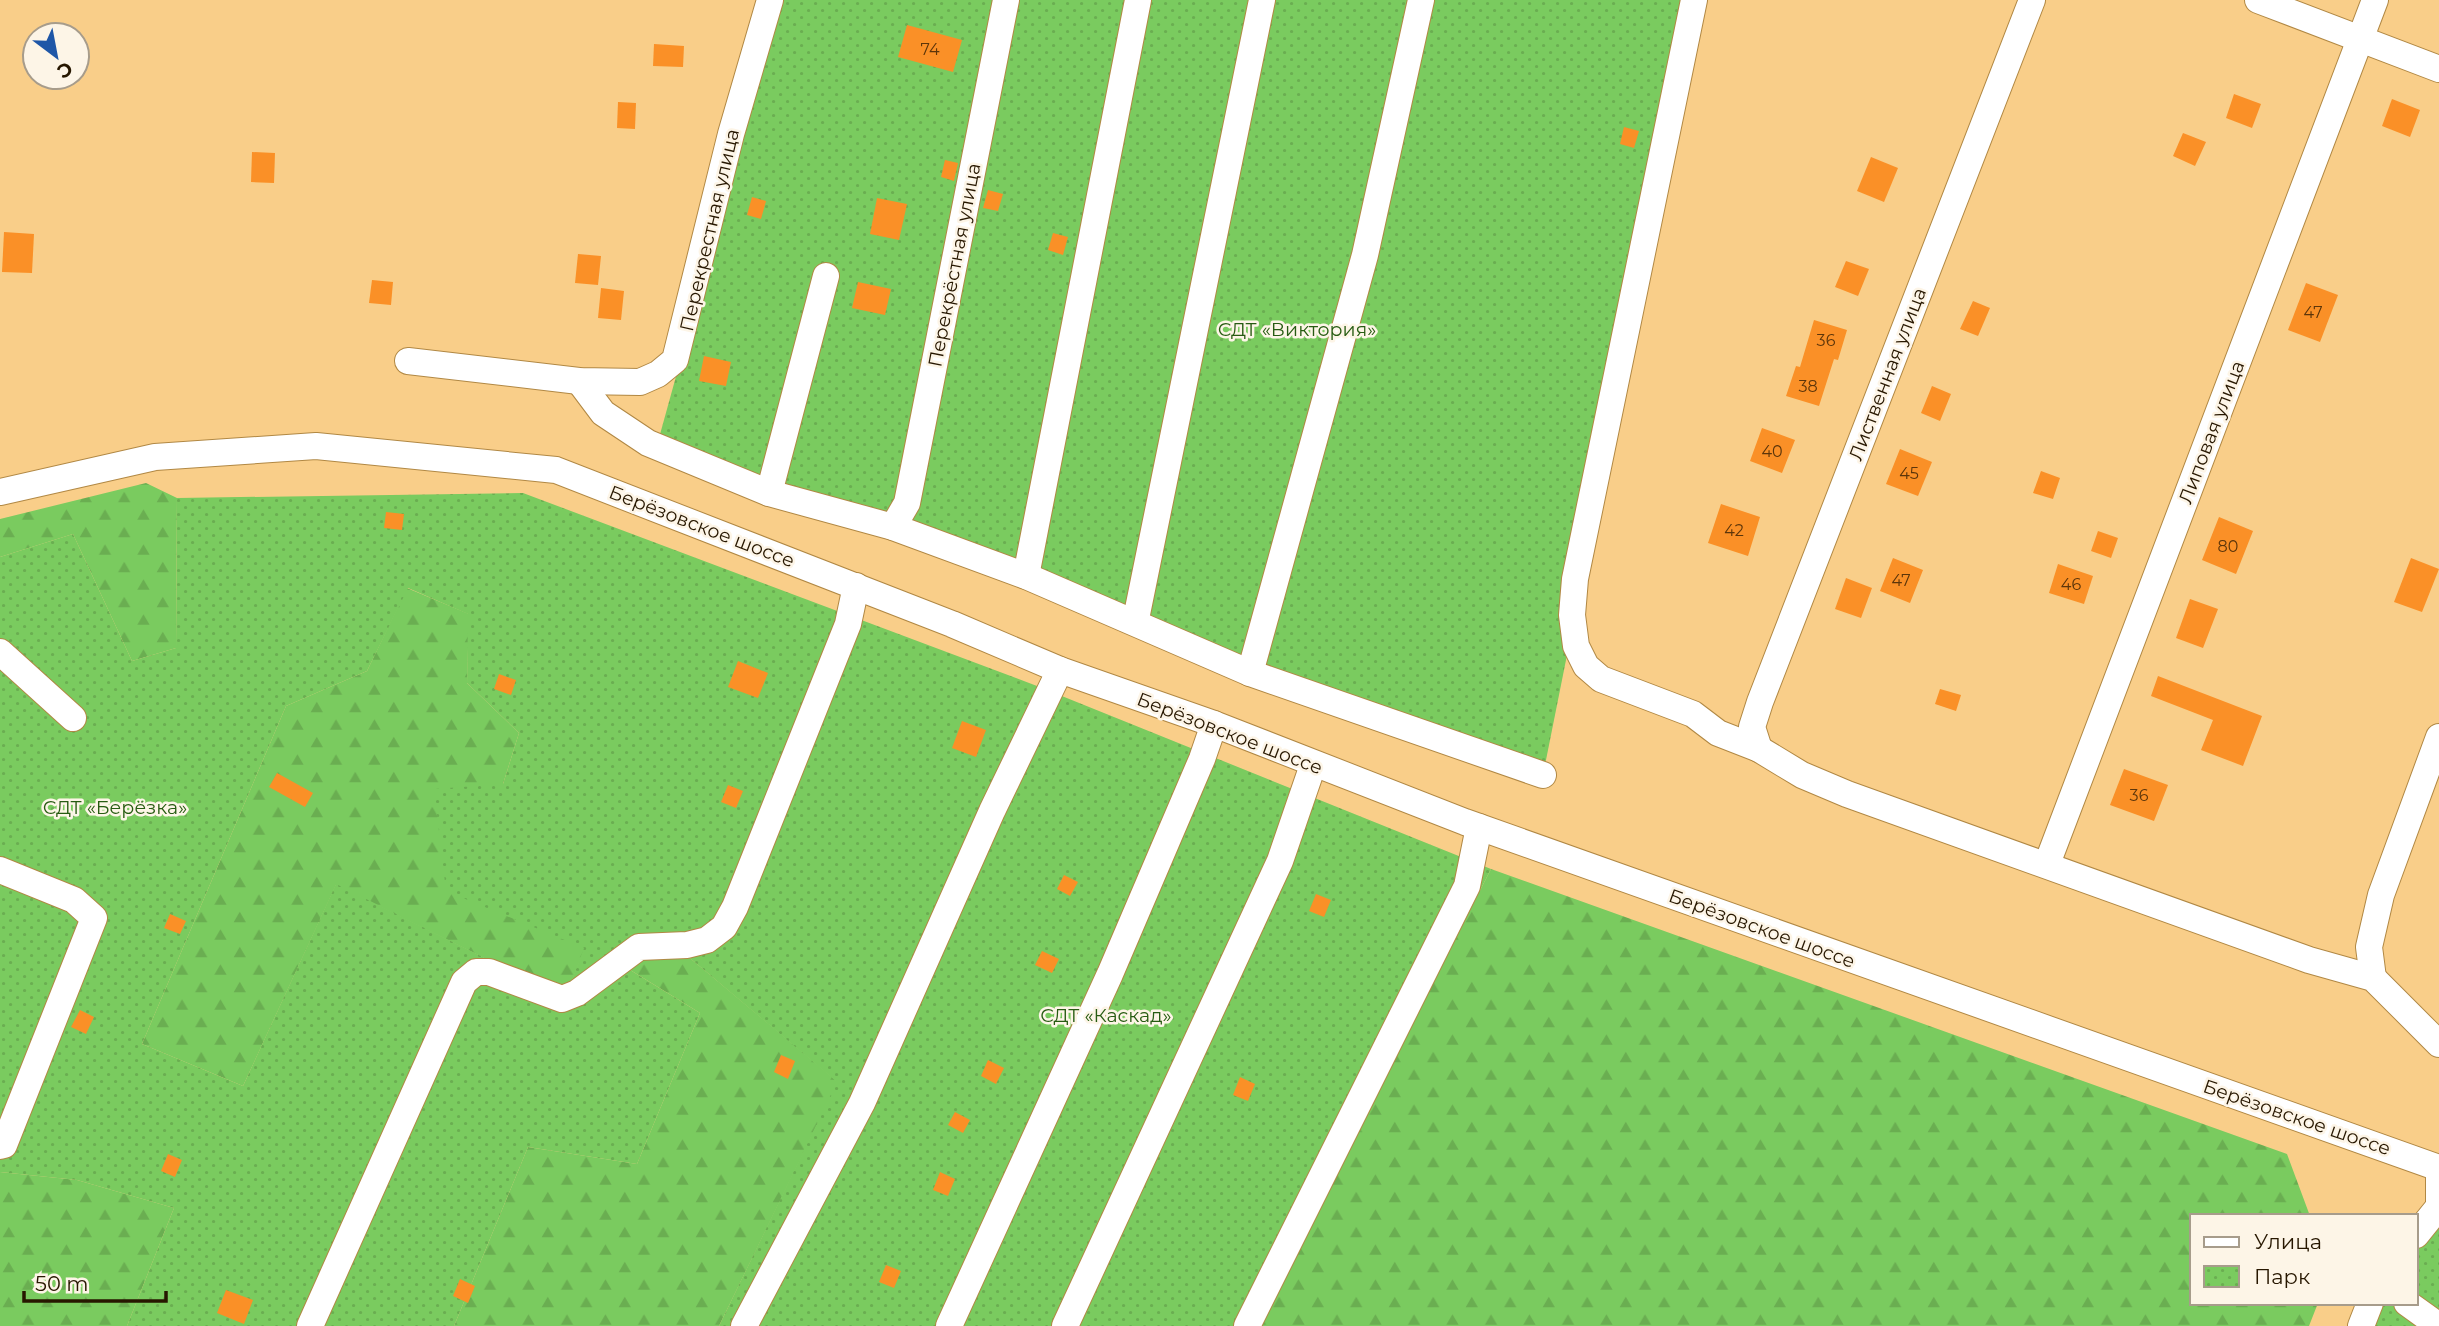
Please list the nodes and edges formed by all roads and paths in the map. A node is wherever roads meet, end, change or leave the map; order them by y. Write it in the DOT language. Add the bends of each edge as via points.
graph roads {
  1 [pos="770,0"];
  2 [pos="1006,0"];
  3 [pos="1139,0"];
  4 [pos="1262,0"];
  5 [pos="1421,0"];
  6 [pos="1694,0"];
  7 [pos="2032,0"];
  8 [pos="2258,0"];
  9 [pos="2375,0"];
  10 [pos="2360,40"];
  11 [pos="2439,69"];
  12 [pos="826,276"];
  13 [pos="408,361"];
  14 [pos="579,380"];
  15 [pos="0,492"];
  16 [pos="769,493"];
  17 [pos="893,527"];
  18 [pos="1026,576"];
  19 [pos="856,586"];
  20 [pos="1136,619"];
  21 [pos="0,652"];
  22 [pos="1060,670"];
  23 [pos="1250,673"];
  24 [pos="73,719"];
  25 [pos="1214,724"];
  26 [pos="2439,737"];
  27 [pos="1759,750"];
  28 [pos="1313,765"];
  29 [pos="1543,775"];
  30 [pos="1479,827"];
  31 [pos="2047,864"];
  32 [pos="0,870"];
  33 [pos="2373,978"];
  34 [pos="2439,1044"];
  35 [pos="0,1146"];
  36 [pos="2439,1168"];
  37 [pos="2439,1175"];
  38 [pos="2438,1210"];
  39 [pos="2418,1233"];
  40 [pos="2369,1305"];
  41 [pos="2410,1305"];
  42 [pos="310,1326"];
  43 [pos="744,1326"];
  44 [pos="949,1326"];
  45 [pos="1065,1326"];
  46 [pos="1247,1326"];
  47 [pos="2361,1326"];
  48 [pos="2439,1326"];
  1 -- 14 [label="street, Перекрестная улица" via="731,134 675,360 640,382"];
  2 -- 17 [label="street, Перекрёстная улица" via="907,503"];
  3 -- 18 [label="street"];
  4 -- 20 [label="street"];
  5 -- 23 [label="street" via="1365,255"];
  6 -- 27 [label="street" via="1578,566 1572,615 1576,646 1586,666 1601,679 1693,714 1718,733"];
  7 -- 27 [label="street, Лиственная улица" via="1760,702 1752,727"];
  8 -- 10 [label="street"];
  9 -- 10 [label="street, Липовая улица"];
  10 -- 11 [label="street"];
  10 -- 31 [label="street, Липовая улица"];
  12 -- 16 [label="street"];
  13 -- 14 [label="street, Перекрестная улица"];
  14 -- 16 [label="street" via="603,413 648,443"];
  15 -- 19 [label="street, Берёзовское шоссе" via="155,457 316,446 556,470"];
  16 -- 17 [label="street"];
  17 -- 18 [label="street"];
  18 -- 23 [label="street"];
  19 -- 22 [label="street, Берёзовское шоссе"];
  19 -- 42 [label="street" via="848,624 723,927 707,940 687,945 639,947 562,999 489,972 476,972 464,982"];
  21 -- 24 [label="street"];
  22 -- 25 [label="street, Берёзовское шоссе"];
  22 -- 43 [label="street" via="862,1103"];
  23 -- 29 [label="street"];
  25 -- 28 [label="street, Берёзовское шоссе"];
  25 -- 44 [label="street" via="1110,974"];
  26 -- 33 [label="street" via="2381,895 2369,947"];
  27 -- 31 [label="street" via="1847,794"];
  28 -- 30 [label="street, Берёзовское шоссе"];
  28 -- 45 [label="street" via="1280,861"];
  30 -- 36 [label="street, Берёзовское шоссе"];
  30 -- 46 [label="street" via="1467,886"];
  31 -- 33 [label="street" via="2309,960"];
  32 -- 35 [label="street" via="74,900 94,918"];
  33 -- 34 [label="street"];
  37 -- 38 [label="street"];
  38 -- 39 [label="street"];
  40 -- 47 [label="street"];
  41 -- 48 [label="street"];
}
